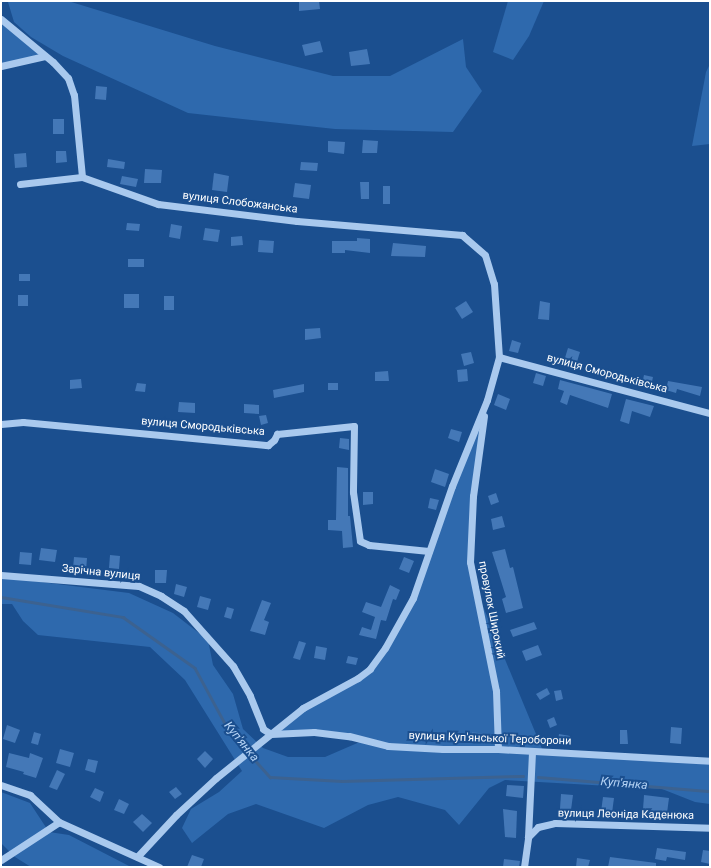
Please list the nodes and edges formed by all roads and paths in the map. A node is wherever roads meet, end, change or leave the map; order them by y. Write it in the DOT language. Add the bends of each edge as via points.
graph roads {
  1 [pos="1,19"];
  2 [pos="46,56"];
  3 [pos="1,66"];
  4 [pos="82,177"];
  5 [pos="20,184"];
  6 [pos="499,357"];
  7 [pos="485,405"];
  8 [pos="710,413"];
  9 [pos="1,424"];
  10 [pos="429,551"];
  11 [pos="1,575"];
  12 [pos="271,734"];
  13 [pos="498,749"];
  14 [pos="532,750"];
  15 [pos="710,761"];
  16 [pos="1,785"];
  17 [pos="59,822"];
  18 [pos="710,828"];
  19 [pos="528,837"];
  20 [pos="137,857"];
  21 [pos="1,860"];
  22 [pos="158,867"];
  23 [pos="524,867"];
  1 -- 2 [label="street"];
  2 -- 3 [label="street"];
  2 -- 4 [label="street" via="68,78 74,96"];
  4 -- 5 [label="street, вулиця Слобожанська"];
  4 -- 6 [label="street, вулиця Слобожанська" via="158,204 297,221 462,235 485,255 494,284"];
  6 -- 7 [label="street"];
  6 -- 8 [label="street, вулиця Смородьківська"];
  7 -- 10 [label="street"];
  7 -- 13 [label="street, провулок Широкий" via="473,496 470,562 496,691"];
  9 -- 10 [label="street, вулиця Смородьківська" via="31,423 268,445 277,434 354,426 353,492 360,541 369,546"];
  10 -- 12 [label="street" via="402,621 370,669 346,687 314,701"];
  11 -- 12 [label="street, Зарічна вулиця" via="139,586 161,596 184,612 233,666 250,696 263,729"];
  12 -- 13 [label="street, вулиця Куп'янської Тероборони" via="314,732 349,736 388,746"];
  12 -- 20 [label="street" via="176,815"];
  13 -- 14 [label="street, вулиця Куп'янської Тероборони"];
  14 -- 15 [label="street, вулиця Куп'янської Тероборони"];
  14 -- 19 [label="street"];
  16 -- 17 [label="street" via="30,795"];
  17 -- 20 [label="street"];
  17 -- 21 [label="street"];
  18 -- 19 [label="street, вулиця Леоніда Каденюка" via="555,823 538,827"];
  19 -- 23 [label="street"];
  20 -- 22 [label="street"];
}
